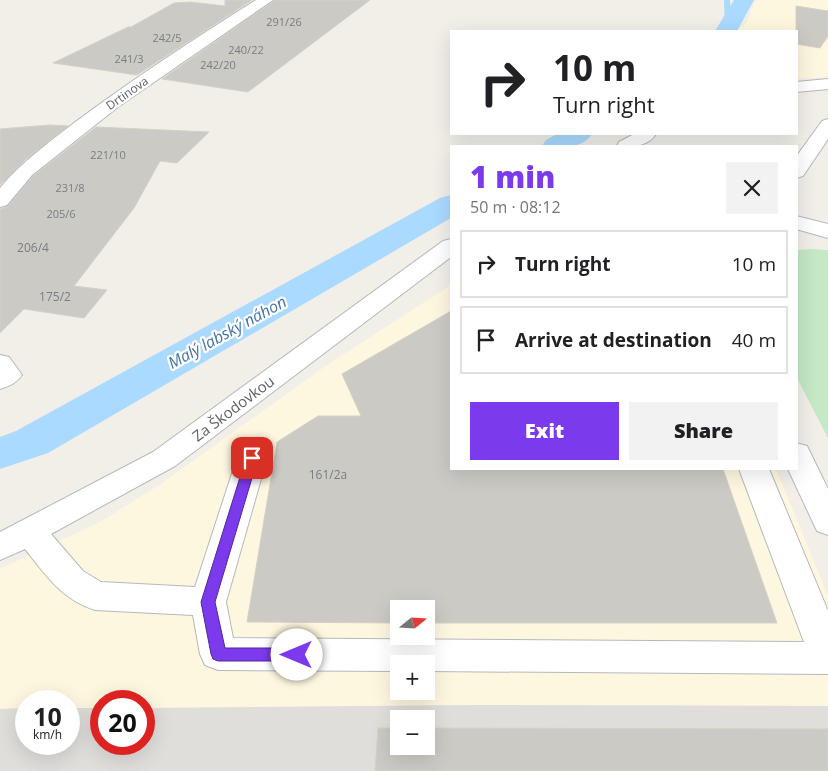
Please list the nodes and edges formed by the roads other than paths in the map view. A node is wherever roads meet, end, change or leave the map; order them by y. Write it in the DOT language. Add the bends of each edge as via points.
graph roads {
  1 [pos="266,0"];
  2 [pos="800,86"];
  3 [pos="825,92"];
  4 [pos="828,125"];
  5 [pos="645,135"];
  6 [pos="628,145"];
  7 [pos="798,169"];
  8 [pos="0,201"];
  9 [pos="798,222"];
  10 [pos="828,230"];
  11 [pos="450,247"];
  12 [pos="0,363"];
  13 [pos="0,380"];
  14 [pos="798,457"];
  15 [pos="252,458"];
  16 [pos="754,470"];
  17 [pos="828,524"];
  18 [pos="29,531"];
  19 [pos="0,547"];
  20 [pos="208,602"];
  21 [pos="828,657"];
  1 -- 8 [label="street, Drtinova" via="112,103 24,170"];
  2 -- 3 [label="street"];
  4 -- 7 [label="street"];
  5 -- 6 [label="street"];
  9 -- 10 [label="street"];
  11 -- 18 [label="street, Za Škodovkou" via="164,459"];
  12 -- 13 [label="street" via="8,375"];
  14 -- 17 [label="street"];
  15 -- 20 [label="street"];
  16 -- 21 [label="street"];
  18 -- 19 [label="street, Za Škodovkou"];
  18 -- 20 [label="street" via="71,581 95,596"];
  20 -- 21 [label="street" via="218,654"];
}
